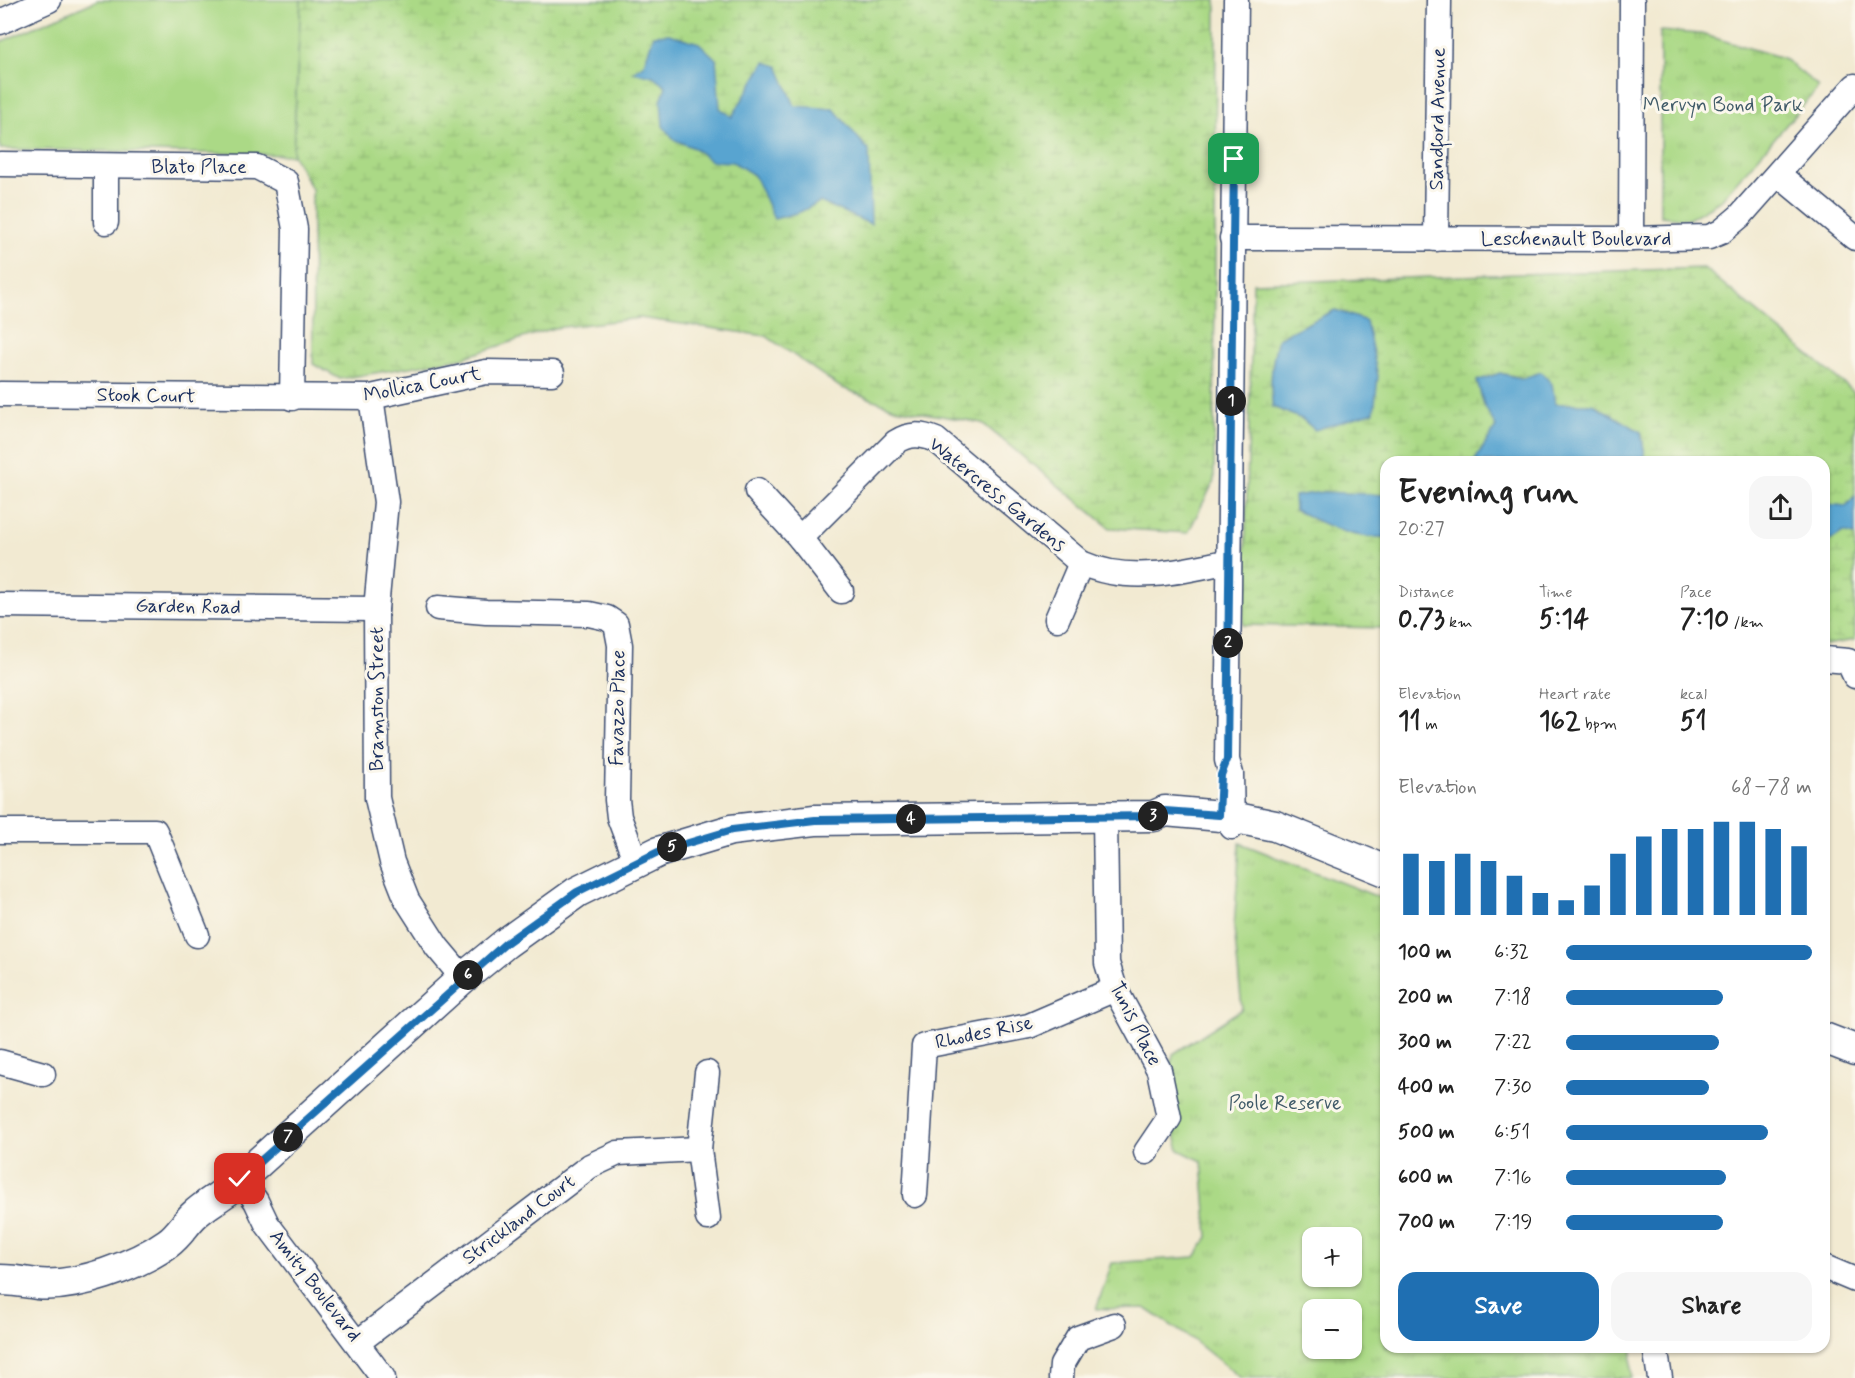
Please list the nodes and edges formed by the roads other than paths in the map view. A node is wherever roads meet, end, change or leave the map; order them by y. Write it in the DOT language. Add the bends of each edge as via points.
graph roads {
  1 [pos="49,0"];
  2 [pos="1236,0"];
  3 [pos="1439,0"];
  4 [pos="1632,0"];
  5 [pos="0,22"];
  6 [pos="1855,86"];
  7 [pos="0,164"];
  8 [pos="106,167"];
  9 [pos="1779,175"];
  10 [pos="106,222"];
  11 [pos="1232,238"];
  12 [pos="1855,238"];
  13 [pos="1436,239"];
  14 [pos="1631,239"];
  15 [pos="552,373"];
  16 [pos="0,394"];
  17 [pos="371,397"];
  18 [pos="292,398"];
  19 [pos="757,491"];
  20 [pos="800,538"];
  21 [pos="1229,561"];
  22 [pos="1081,563"];
  23 [pos="842,591"];
  24 [pos="0,605"];
  25 [pos="438,608"];
  26 [pos="376,609"];
  27 [pos="1057,620"];
  28 [pos="1830,659"];
  29 [pos="1853,664"];
  30 [pos="1105,817"];
  31 [pos="1225,821"];
  32 [pos="0,831"];
  33 [pos="636,862"];
  34 [pos="1380,869"];
  35 [pos="197,935"];
  36 [pos="463,978"];
  37 [pos="1115,989"];
  38 [pos="1830,1040"];
  39 [pos="1855,1050"];
  40 [pos="0,1062"];
  41 [pos="707,1073"];
  42 [pos="43,1074"];
  43 [pos="699,1149"];
  44 [pos="1146,1152"];
  45 [pos="233,1185"];
  46 [pos="915,1195"];
  47 [pos="708,1218"];
  48 [pos="1830,1270"];
  49 [pos="11,1280"];
  50 [pos="1855,1280"];
  51 [pos="1114,1325"];
  52 [pos="358,1342"];
  53 [pos="1656,1353"];
  54 [pos="383,1378"];
  55 [pos="1061,1378"];
  56 [pos="1660,1378"];
  1 -- 5 [label="street"];
  2 -- 11 [label="street"];
  3 -- 13 [label="street, Sandford Avenue"];
  4 -- 14 [label="street"];
  6 -- 9 [label="street, Leschenault Boulevard"];
  7 -- 8 [label="street, Blato Place"];
  8 -- 10 [label="street"];
  8 -- 18 [label="street, Blato Place" via="257,167 286,182 295,229"];
  9 -- 12 [label="street"];
  9 -- 14 [label="street, Leschenault Boulevard" via="1721,232 1695,239"];
  11 -- 13 [label="street, Leschenault Boulevard"];
  11 -- 21 [label="street"];
  13 -- 14 [label="street, Leschenault Boulevard"];
  15 -- 17 [label="street, Mollica Court" via="486,372"];
  16 -- 18 [label="street, Stook Court"];
  17 -- 18 [label="street, Mollica Court"];
  17 -- 26 [label="street, Bramston Street" via="386,502"];
  19 -- 20 [label="street"];
  20 -- 22 [label="street, Watercress Gardens" via="896,442 916,435 936,440"];
  20 -- 23 [label="street"];
  21 -- 22 [label="street, Watercress Gardens" via="1143,576 1097,570"];
  21 -- 31 [label="street" via="1227,760 1221,775"];
  22 -- 27 [label="street"];
  24 -- 26 [label="street, Garden Road"];
  25 -- 33 [label="street, Favazzo Place" via="590,614 616,624 620,645 617,800"];
  26 -- 36 [label="street, Bramston Street" via="377,798 384,835 407,900 432,940"];
  28 -- 29 [label="street"];
  30 -- 31 [label="main road" via="1154,816 1164,823"];
  30 -- 33 [label="main road" via="777,823 683,843"];
  30 -- 37 [label="street, Tunis Place" via="1105,941"];
  31 -- 34 [label="main road" via="1272,834 1289,833"];
  32 -- 35 [label="street" via="155,831"];
  33 -- 36 [label="main road" via="577,892"];
  36 -- 45 [label="main road"];
  37 -- 44 [label="street, Tunis Place" via="1159,1070 1169,1118"];
  37 -- 46 [label="street, Rhodes Rise" via="1029,1026 924,1046"];
  38 -- 39 [label="main road"];
  40 -- 42 [label="street"];
  41 -- 43 [label="street"];
  43 -- 47 [label="street"];
  43 -- 52 [label="street, Strickland Court" via="618,1152 590,1166"];
  45 -- 49 [label="main road" via="193,1216 169,1243 121,1259 98,1276 38,1284"];
  45 -- 52 [label="street, Amity Boulevard" via="245,1212 267,1224"];
  48 -- 50 [label="street"];
  51 -- 55 [label="street" via="1078,1338 1062,1365"];
  52 -- 54 [label="street, Amity Boulevard"];
  53 -- 56 [label="street"];
}
